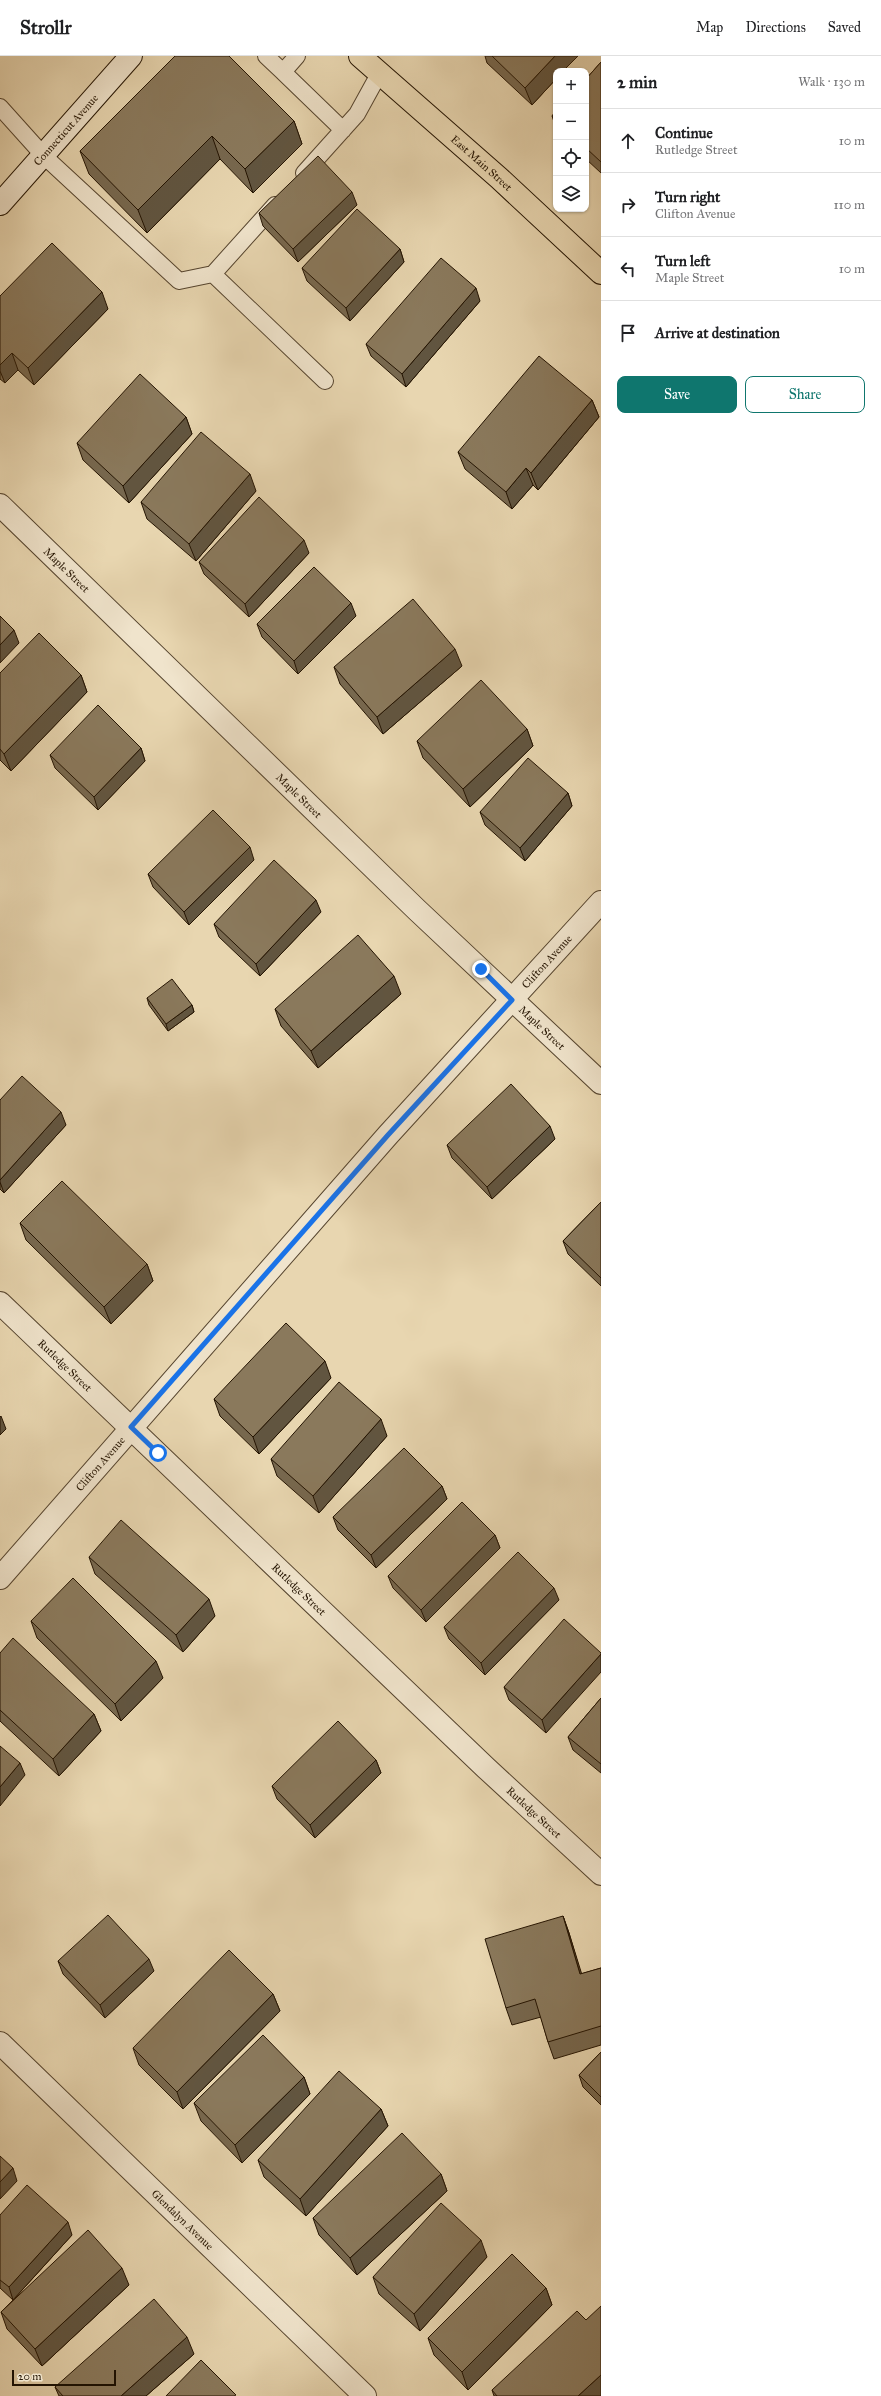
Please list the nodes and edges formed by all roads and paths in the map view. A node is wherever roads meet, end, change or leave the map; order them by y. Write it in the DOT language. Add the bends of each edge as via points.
graph roads {
  1 [pos="132,56"];
  2 [pos="266,56"];
  3 [pos="297,56"];
  4 [pos="360,56"];
  5 [pos="283,72"];
  6 [pos="379,74"];
  7 [pos="0,107"];
  8 [pos="343,130"];
  9 [pos="44,156"];
  10 [pos="0,204"];
  11 [pos="601,273"];
  12 [pos="213,274"];
  13 [pos="325,381"];
  14 [pos="0,505"];
  15 [pos="601,902"];
  16 [pos="512,1000"];
  17 [pos="601,1083"];
  18 [pos="0,1303"];
  19 [pos="131,1427"];
  20 [pos="0,1578"];
  21 [pos="601,1874"];
  22 [pos="0,2043"];
  23 [pos="365,2396"];
  1 -- 9 [label="street, Connecticut Avenue"];
  2 -- 5 [label="lane"];
  3 -- 5 [label="lane"];
  4 -- 6 [label="main road, East Main Street"];
  5 -- 8 [label="lane"];
  6 -- 8 [label="lane" via="357,114"];
  6 -- 11 [label="main road, East Main Street" via="499,178"];
  7 -- 9 [label="lane"];
  8 -- 12 [label="lane"];
  9 -- 10 [label="street, Connecticut Avenue"];
  9 -- 12 [label="lane" via="179,281"];
  12 -- 13 [label="lane"];
  14 -- 16 [label="street, Maple Street"];
  15 -- 16 [label="street, Clifton Avenue"];
  16 -- 17 [label="street, Maple Street"];
  16 -- 19 [label="street, Clifton Avenue" via="388,1135"];
  18 -- 19 [label="street, Rutledge Street"];
  19 -- 20 [label="street, Clifton Avenue"];
  19 -- 21 [label="street, Rutledge Street" via="486,1768"];
  22 -- 23 [label="street, Glendalyn Avenue"];
}
